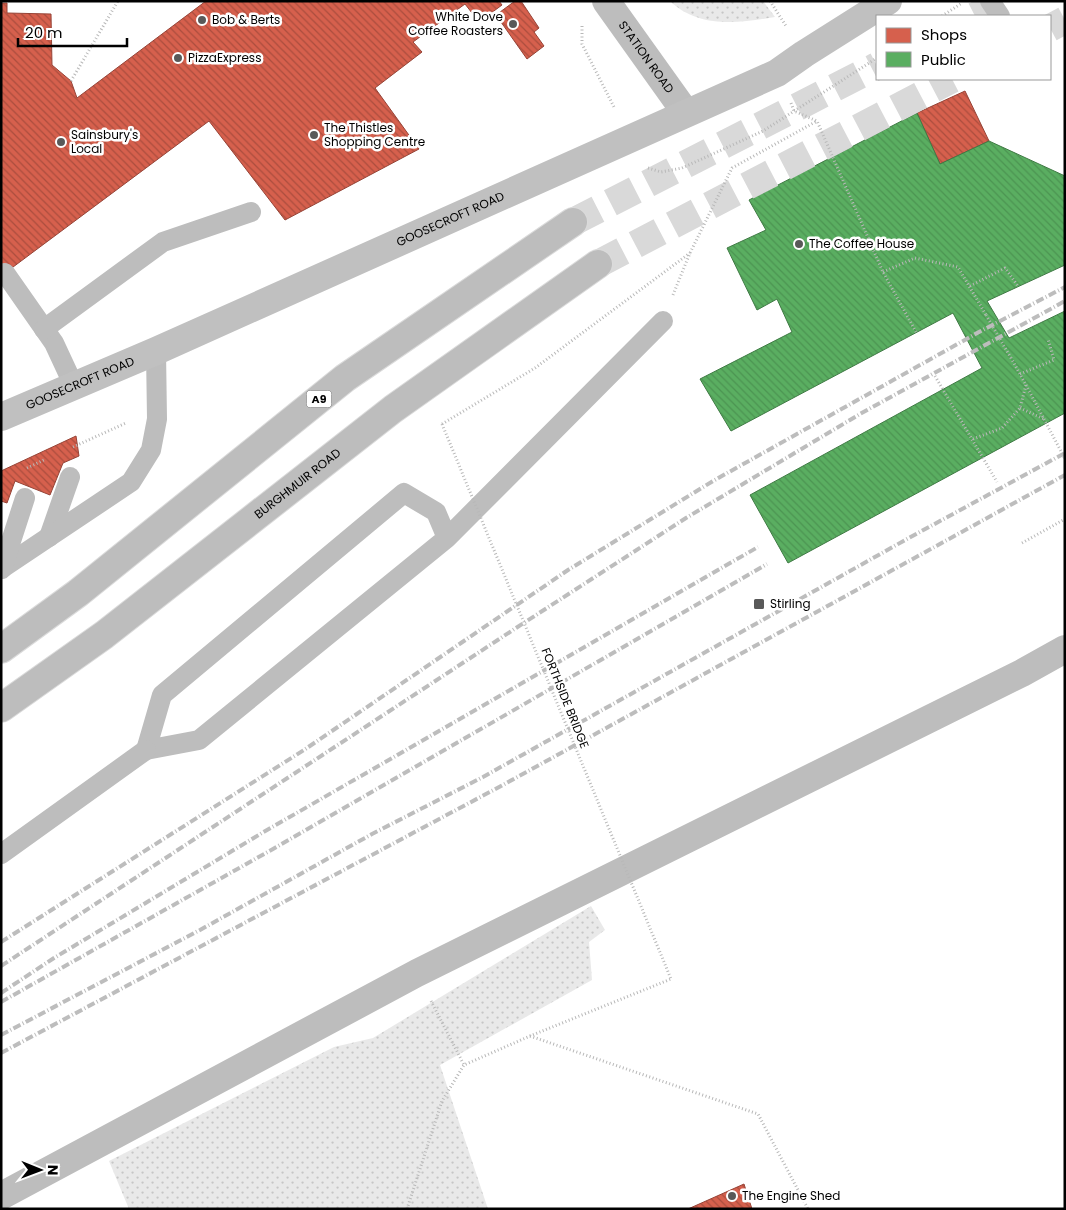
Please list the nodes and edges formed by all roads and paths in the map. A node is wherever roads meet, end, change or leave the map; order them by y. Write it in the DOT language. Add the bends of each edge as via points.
graph roads {
  1 [pos="118,1"];
  2 [pos="606,1"];
  3 [pos="888,1"];
  4 [pos="964,1"];
  5 [pos="990,1"];
  6 [pos="943,15"];
  7 [pos="999,15"];
  8 [pos="71,81"];
  9 [pos="794,111"];
  10 [pos="686,113"];
  11 [pos="817,121"];
  12 [pos="251,212"];
  13 [pos="573,222"];
  14 [pos="690,253"];
  15 [pos="598,264"];
  16 [pos="883,272"];
  17 [pos="5,273"];
  18 [pos="970,286"];
  19 [pos="1018,286"];
  20 [pos="663,321"];
  21 [pos="44,329"];
  22 [pos="916,332"];
  23 [pos="1048,339"];
  24 [pos="156,351"];
  25 [pos="1020,374"];
  26 [pos="935,376"];
  27 [pos="1026,385"];
  28 [pos="74,386"];
  29 [pos="1020,408"];
  30 [pos="157,410"];
  31 [pos="1,417"];
  32 [pos="1044,419"];
  33 [pos="973,439"];
  34 [pos="70,448"];
  35 [pos="53,456"];
  36 [pos="1065,458"];
  37 [pos="18,472"];
  38 [pos="70,478"];
  39 [pos="997,482"];
  40 [pos="25,498"];
  41 [pos="1065,519"];
  42 [pos="49,537"];
  43 [pos="447,538"];
  44 [pos="1022,543"];
  45 [pos="2,569"];
  46 [pos="1,649"];
  47 [pos="1065,649"];
  48 [pos="1,708"];
  49 [pos="146,750"];
  50 [pos="1,854"];
  51 [pos="417,972"];
  52 [pos="530,1036"];
  53 [pos="464,1065"];
  54 [pos="1,1196"];
  55 [pos="407,1209"];
  56 [pos="808,1209"];
  1 -- 8 [label="path"];
  2 -- 10 [label="main road, STATION ROAD"];
  3 -- 10 [label="main road, GOOSECROFT ROAD" via="777,73"];
  4 -- 6 [label="path"];
  5 -- 7 [label="lane"];
  9 -- 11 [label="path"];
  10 -- 24 [label="main road, GOOSECROFT ROAD"];
  11 -- 14 [label="path" via="732,168"];
  11 -- 16 [label="path"];
  12 -- 21 [label="lane" via="163,242"];
  13 -- 46 [label="main road, A9" via="346,378 78,593"];
  14 -- 20 [label="path"];
  14 -- 52 [label="path, FORTHSIDE BRIDGE, bridge" via="535,368 442,424 671,979"];
  15 -- 48 [label="main road, BURGHMUIR ROAD" via="393,409 104,635"];
  16 -- 18 [label="path" via="915,258 935,261 958,267"];
  16 -- 22 [label="path"];
  17 -- 21 [label="lane"];
  18 -- 19 [label="path" via="1005,268"];
  18 -- 25 [label="path, bridge"];
  20 -- 43 [label="lane"];
  21 -- 28 [label="lane"];
  23 -- 25 [label="path" via="1054,360"];
  24 -- 28 [label="main road, GOOSECROFT ROAD"];
  24 -- 30 [label="lane"];
  25 -- 27 [label="path"];
  26 -- 33 [label="path"];
  27 -- 29 [label="path"];
  27 -- 32 [label="path, bridge"];
  28 -- 31 [label="main road, GOOSECROFT ROAD"];
  29 -- 32 [label="path"];
  29 -- 33 [label="path" via="1002,428"];
  30 -- 34 [label="path"];
  30 -- 42 [label="lane" via="152,450 131,482"];
  32 -- 36 [label="path, bridge"];
  33 -- 39 [label="path"];
  35 -- 37 [label="path"];
  38 -- 42 [label="lane"];
  40 -- 45 [label="lane"];
  41 -- 44 [label="path"];
  42 -- 45 [label="lane"];
  43 -- 49 [label="lane" via="199,740"];
  43 -- 49 [label="lane" via="436,512 404,493 162,695"];
  47 -- 51 [label="main road"];
  49 -- 50 [label="lane"];
  51 -- 53 [label="path"];
  51 -- 54 [label="main road"];
  52 -- 53 [label="path"];
  52 -- 56 [label="path" via="758,1114"];
  53 -- 55 [label="path" via="442,1101"];
}
